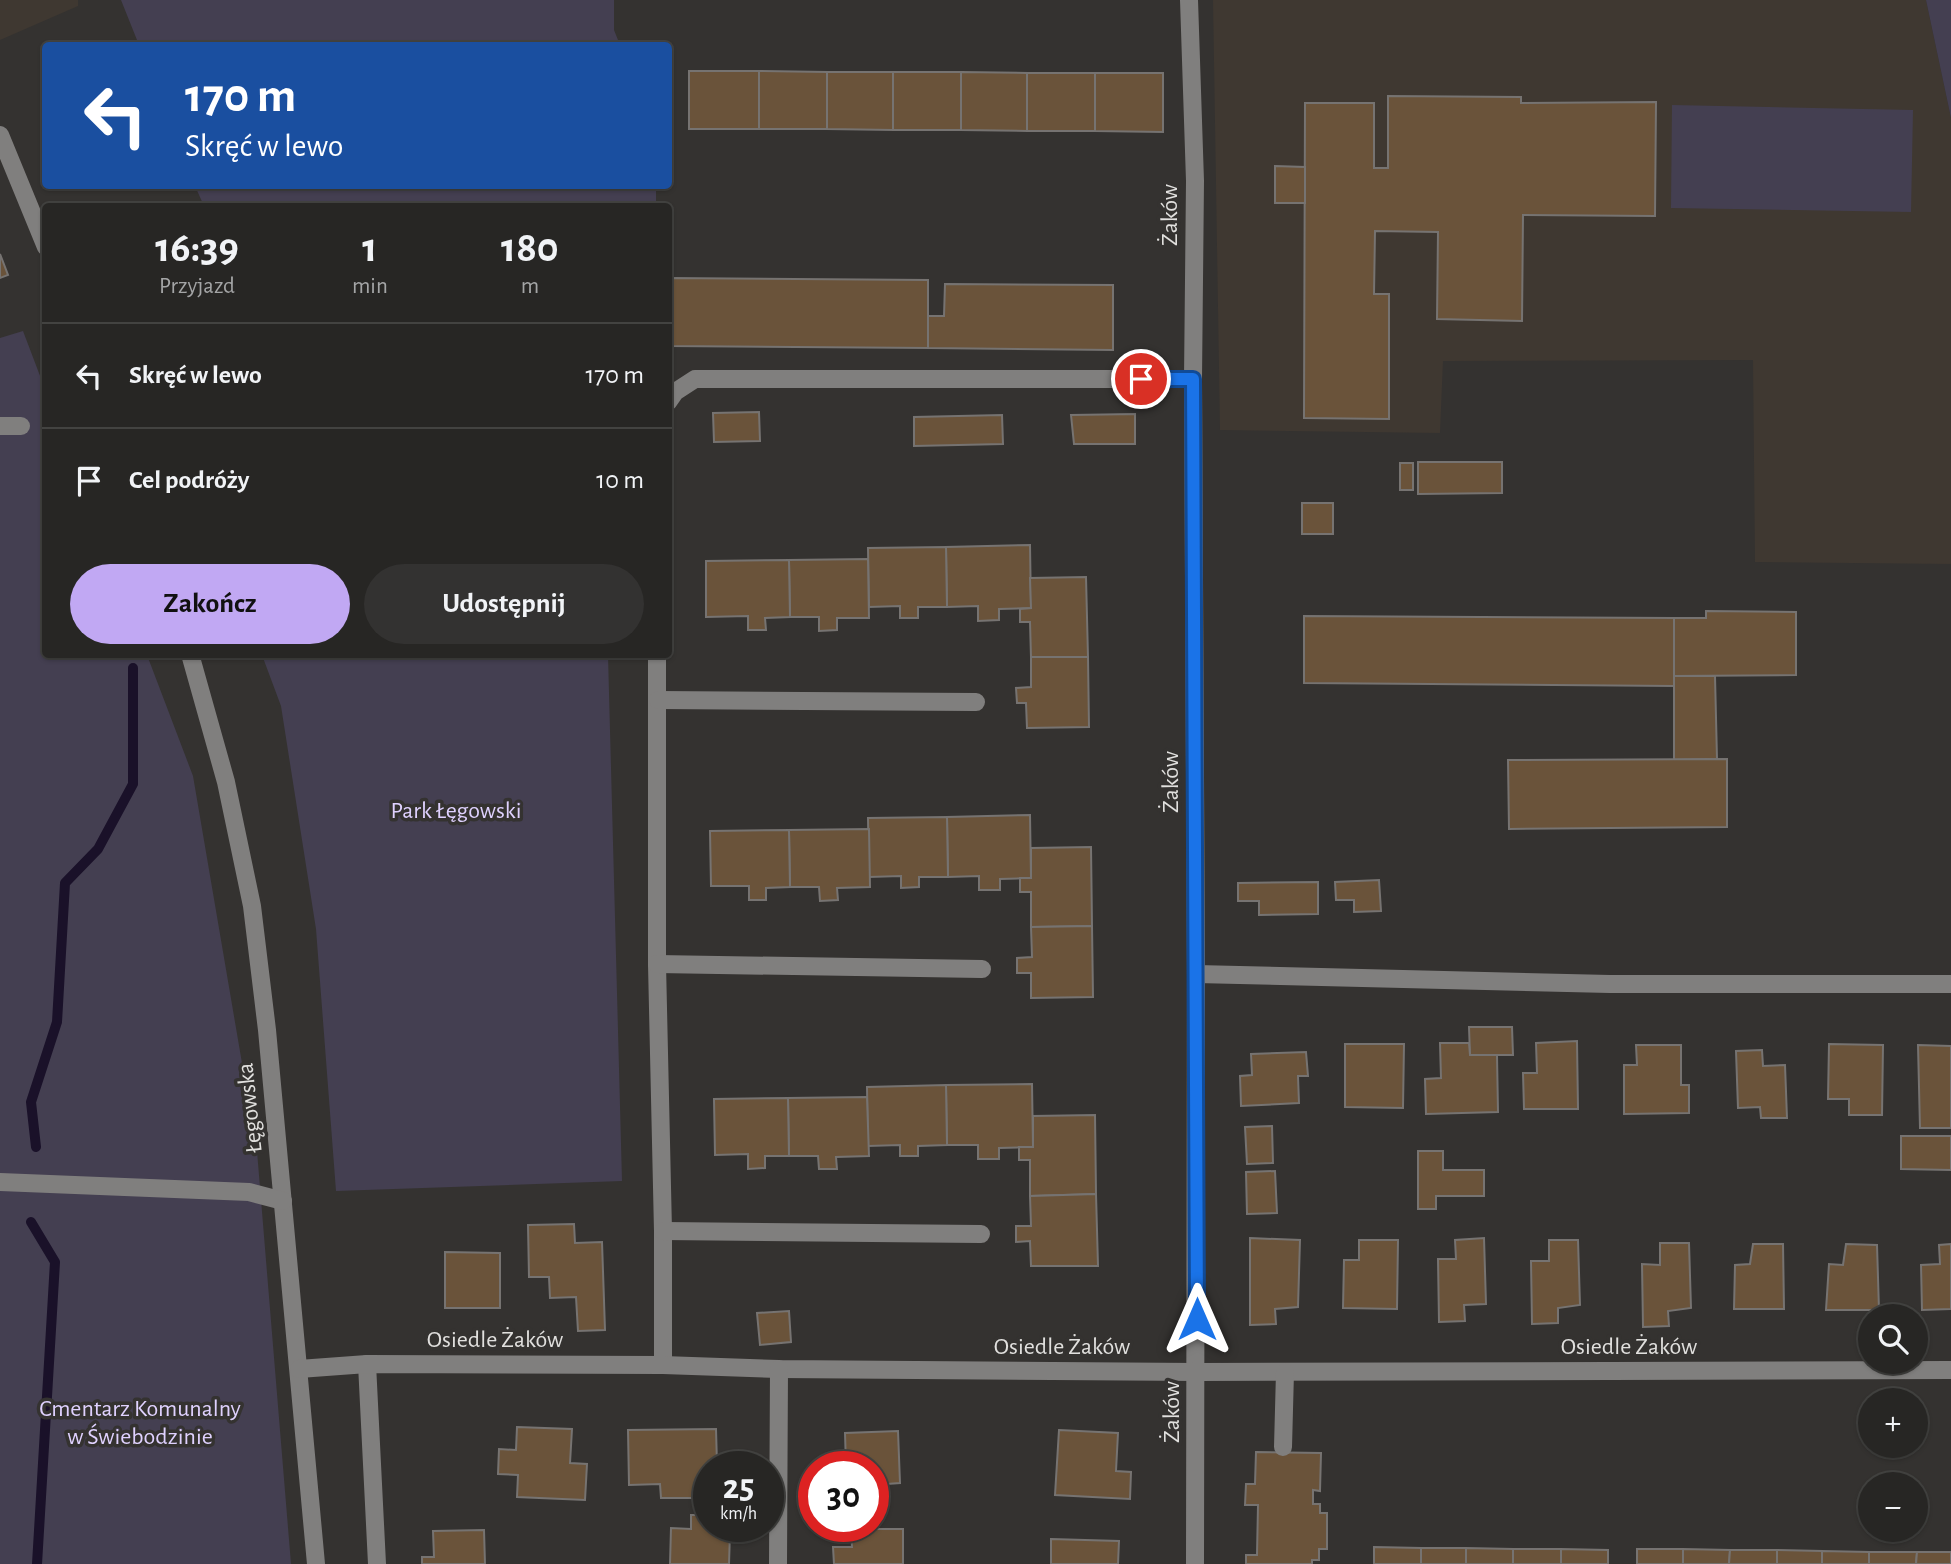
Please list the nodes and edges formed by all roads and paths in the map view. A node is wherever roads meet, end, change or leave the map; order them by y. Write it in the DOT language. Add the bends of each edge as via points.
graph roads {
  1 [pos="1189,0"];
  2 [pos="0,135"];
  3 [pos="42,237"];
  4 [pos="1193,379"];
  5 [pos="672,396"];
  6 [pos="0,426"];
  7 [pos="20,426"];
  8 [pos="191,658"];
  9 [pos="657,658"];
  10 [pos="658,700"];
  11 [pos="976,702"];
  12 [pos="657,964"];
  13 [pos="982,969"];
  14 [pos="1196,974"];
  15 [pos="1951,984"];
  16 [pos="0,1182"];
  17 [pos="284,1201"];
  18 [pos="663,1231"];
  19 [pos="981,1234"];
  20 [pos="367,1364"];
  21 [pos="663,1365"];
  22 [pos="299,1369"];
  23 [pos="779,1369"];
  24 [pos="1951,1370"];
  25 [pos="1197,1372"];
  26 [pos="1284,1372"];
  27 [pos="1283,1447"];
  28 [pos="316,1564"];
  29 [pos="377,1564"];
  30 [pos="778,1564"];
  31 [pos="1195,1564"];
  1 -- 4 [label="street, Żaków" via="1195,181"];
  2 -- 3 [label="street"];
  4 -- 5 [label="street" via="695,379"];
  4 -- 14 [label="street, Żaków"];
  6 -- 7 [label="street"];
  8 -- 17 [label="street, Łęgowska" via="226,782 252,906"];
  9 -- 10 [label="street"];
  10 -- 11 [label="street"];
  10 -- 12 [label="street"];
  12 -- 13 [label="street"];
  12 -- 18 [label="street"];
  14 -- 15 [label="street" via="1611,984"];
  14 -- 25 [label="street, Żaków"];
  16 -- 17 [label="street" via="249,1192"];
  17 -- 22 [label="street, Łęgowska"];
  18 -- 19 [label="street"];
  18 -- 21 [label="street"];
  20 -- 21 [label="street, Osiedle Żaków"];
  20 -- 22 [label="street, Osiedle Żaków"];
  20 -- 29 [label="street"];
  21 -- 23 [label="street, Osiedle Żaków"];
  22 -- 28 [label="street, Łęgowska"];
  23 -- 25 [label="street, Osiedle Żaków"];
  23 -- 30 [label="street"];
  24 -- 26 [label="street, Osiedle Żaków"];
  25 -- 26 [label="street, Osiedle Żaków"];
  25 -- 31 [label="street, Żaków"];
  26 -- 27 [label="street"];
}
